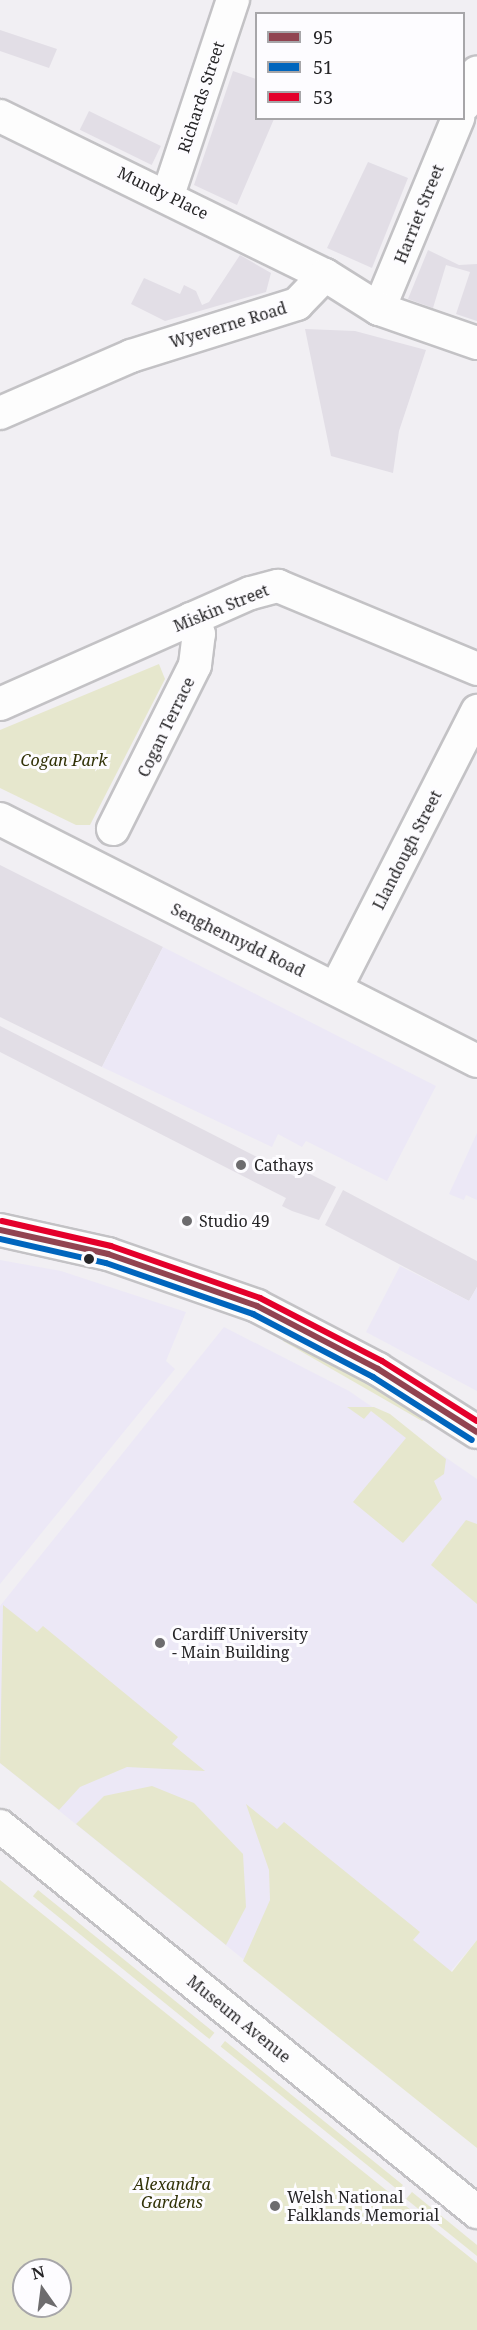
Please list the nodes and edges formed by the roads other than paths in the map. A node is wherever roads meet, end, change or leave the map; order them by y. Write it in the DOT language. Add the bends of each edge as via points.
graph roads {
  1 [pos="233,0"];
  2 [pos="477,72"];
  3 [pos="465,102"];
  4 [pos="0,116"];
  5 [pos="457,120"];
  6 [pos="168,195"];
  7 [pos="325,275"];
  8 [pos="379,309"];
  9 [pos="477,343"];
  10 [pos="0,414"];
  11 [pos="192,620"];
  12 [pos="477,669"];
  13 [pos="0,704"];
  14 [pos="477,711"];
  15 [pos="0,819"];
  16 [pos="113,830"];
  17 [pos="336,988"];
  18 [pos="477,1061"];
  19 [pos="0,1230"];
  20 [pos="477,1432"];
  21 [pos="0,1826"];
  22 [pos="477,2212"];
  1 -- 6 [label="street, Richards Street"];
  2 -- 3 [label="street"];
  4 -- 6 [label="street, Mundy Place"];
  5 -- 8 [label="street, Harriet Street"];
  6 -- 7 [label="street, Mundy Place"];
  7 -- 8 [label="street"];
  7 -- 10 [label="street, Wyeverne Road" via="297,304 131,356"];
  8 -- 9 [label="street"];
  11 -- 12 [label="street, Miskin Street" via="278,586"];
  11 -- 13 [label="street, Miskin Street"];
  11 -- 16 [label="street, Cogan Terrace" via="199,634 195,665"];
  14 -- 17 [label="street, Llandough Street"];
  15 -- 17 [label="street, Senghennydd Road"];
  17 -- 18 [label="street, Senghennydd Road"];
  19 -- 20 [label="street" via="108,1254 257,1306 378,1369"];
  21 -- 22 [label="street, Museum Avenue"];
}
